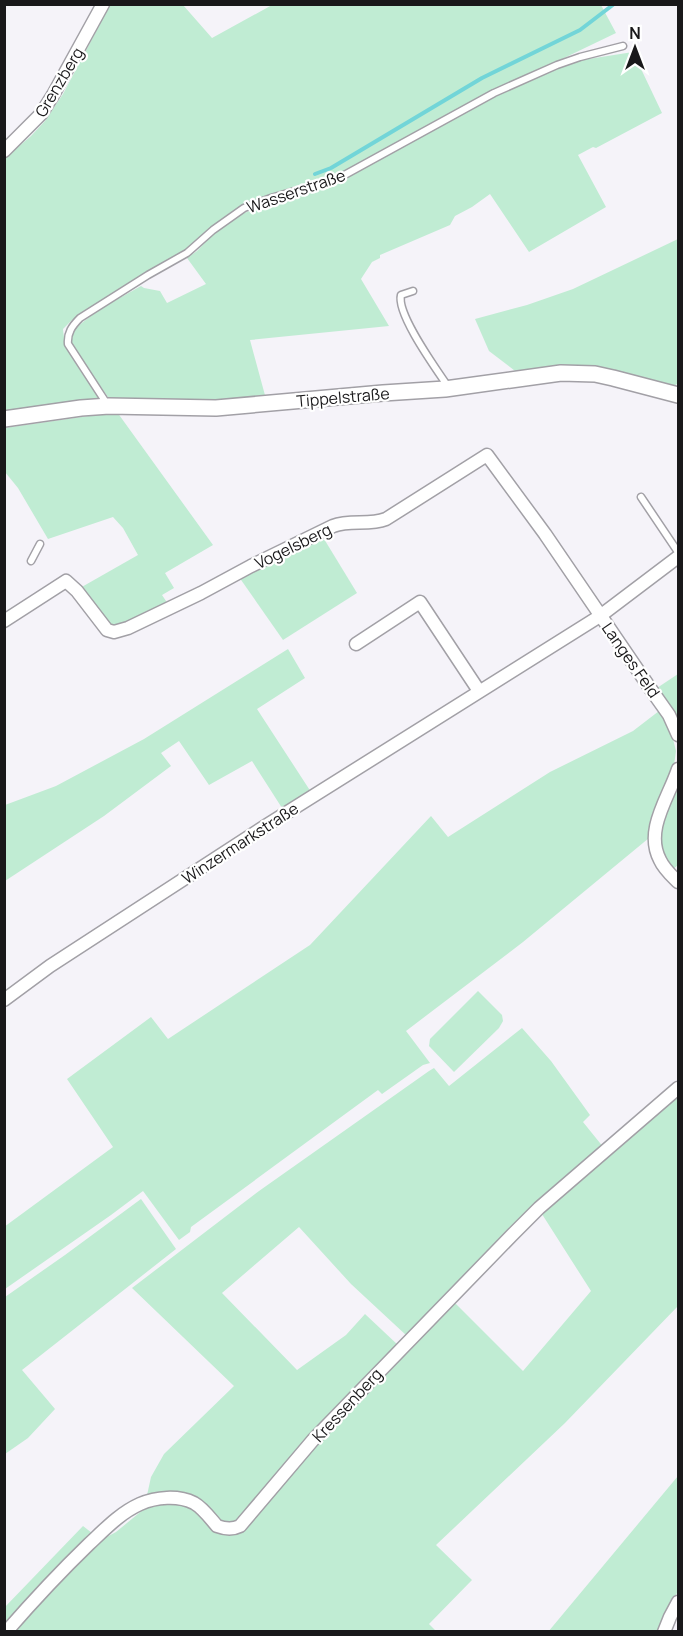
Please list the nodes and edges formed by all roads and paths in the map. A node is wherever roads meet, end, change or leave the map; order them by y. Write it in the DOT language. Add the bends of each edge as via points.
graph roads {
  1 [pos="103,4"];
  2 [pos="622,46"];
  3 [pos="4,151"];
  4 [pos="413,291"];
  5 [pos="449,389"];
  6 [pos="678,395"];
  7 [pos="109,406"];
  8 [pos="4,419"];
  9 [pos="641,497"];
  10 [pos="39,544"];
  11 [pos="678,552"];
  12 [pos="678,557"];
  13 [pos="31,561"];
  14 [pos="600,616"];
  15 [pos="4,621"];
  16 [pos="356,644"];
  17 [pos="479,691"];
  18 [pos="678,735"];
  19 [pos="678,769"];
  20 [pos="678,882"];
  21 [pos="4,1000"];
  22 [pos="677,1091"];
  23 [pos="678,1602"];
  24 [pos="6,1632"];
  25 [pos="664,1632"];
  1 -- 3 [label="street, Grenzberg" via="41,114"];
  2 -- 7 [label="lane, Wasserstraße" via="557,65 494,93 339,178 244,208 187,254 80,318 71,328 68,344"];
  4 -- 5 [label="lane" via="401,295 399,301"];
  5 -- 6 [label="street, Tippelstraße" via="579,373"];
  5 -- 7 [label="street, Tippelstraße" via="243,406"];
  7 -- 8 [label="street, Tippelstraße"];
  9 -- 11 [label="lane"];
  10 -- 13 [label="lane"];
  12 -- 14 [label="street, Winzermarkstraße"];
  14 -- 15 [label="street, Vogelsberg" via="487,455 386,519 333,526 128,628 107,630 66,581"];
  14 -- 17 [label="street, Winzermarkstraße"];
  14 -- 18 [label="street, Langes Feld" via="669,715"];
  16 -- 17 [label="street" via="420,602"];
  17 -- 21 [label="street, Winzermarkstraße" via="50,966"];
  19 -- 20 [label="street" via="658,820 655,848"];
  22 -- 24 [label="street, Kressenberg" via="519,1227 313,1440 240,1526 217,1526 195,1503 181,1499 141,1503 111,1523 58,1573"];
  23 -- 25 [label="street"];
}
